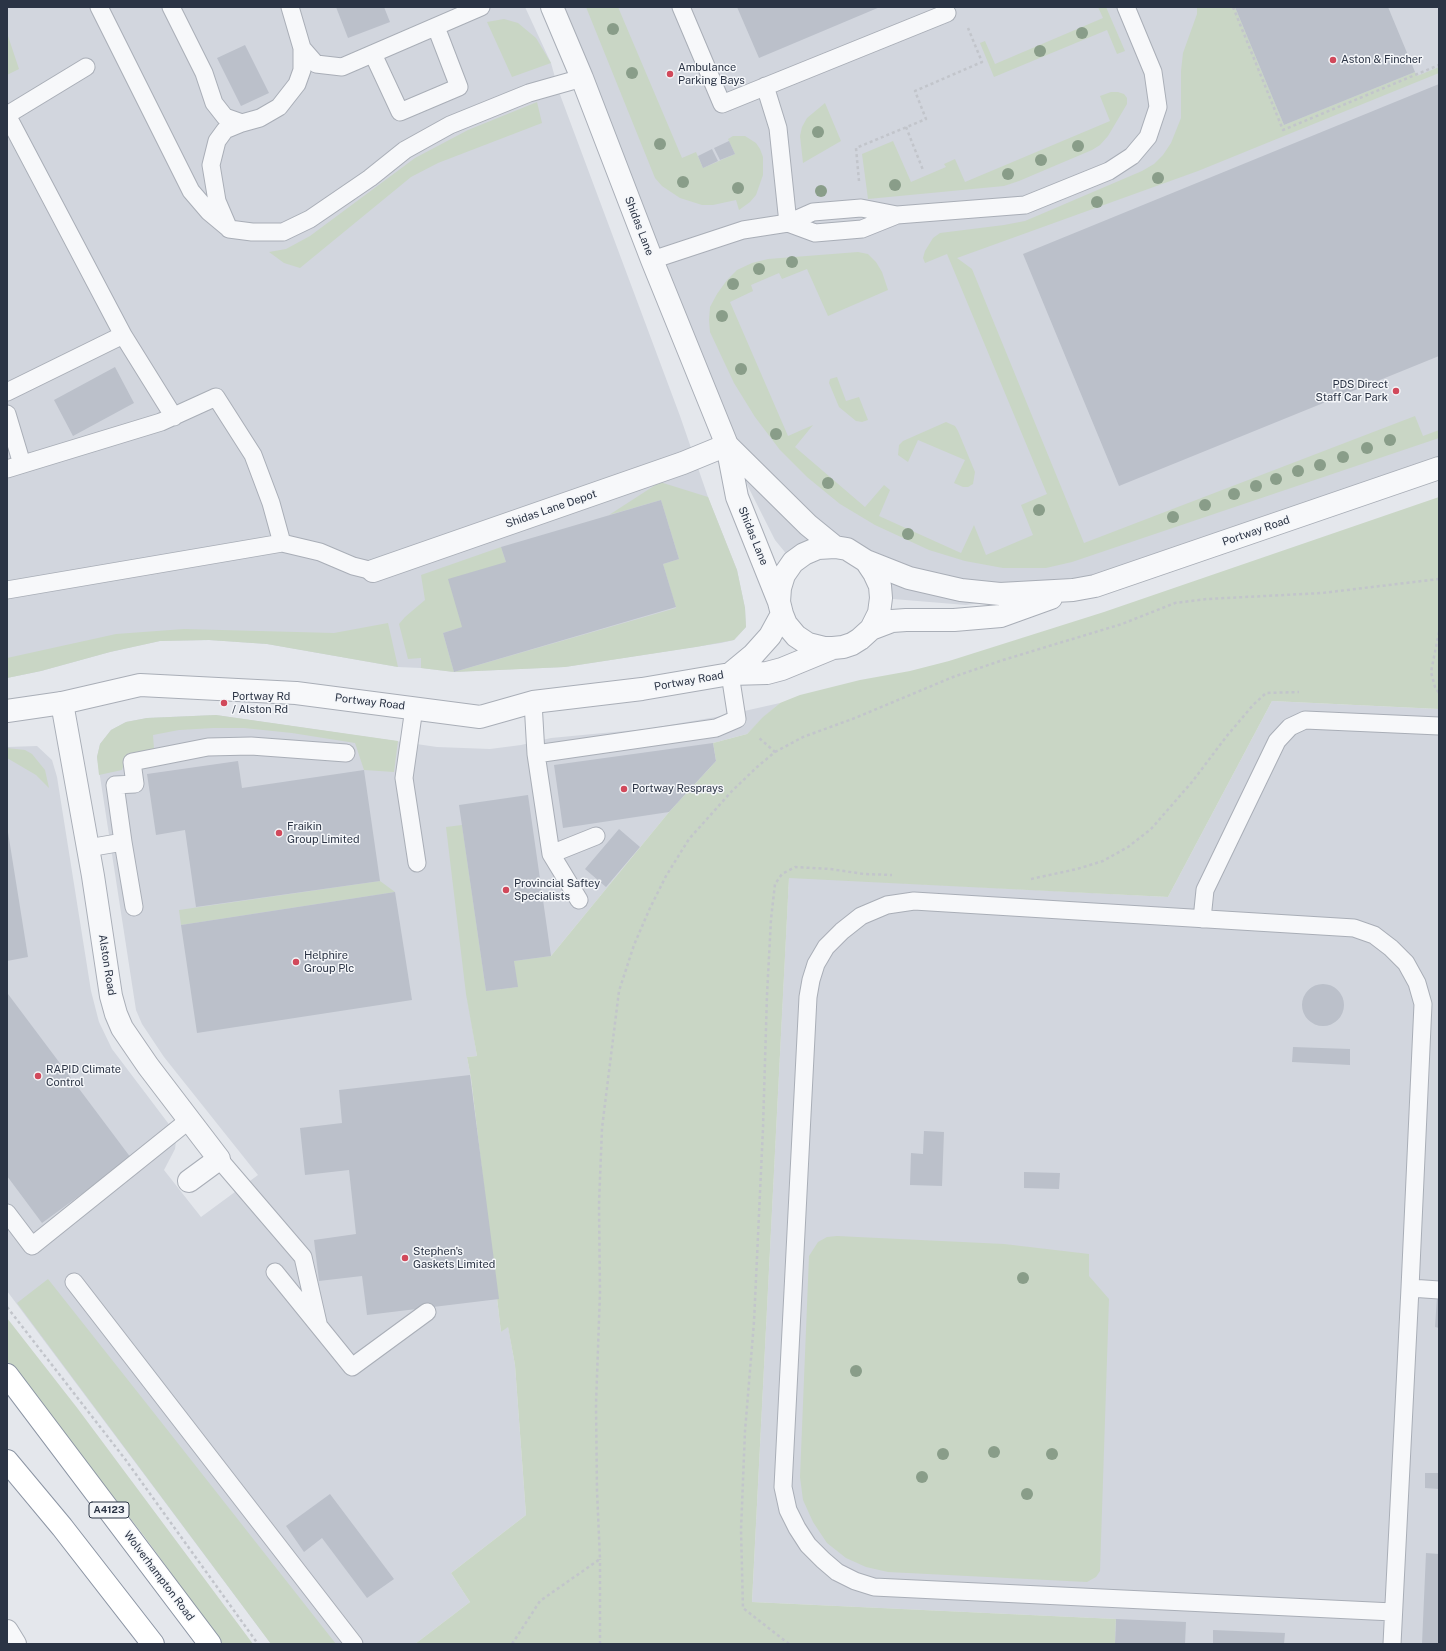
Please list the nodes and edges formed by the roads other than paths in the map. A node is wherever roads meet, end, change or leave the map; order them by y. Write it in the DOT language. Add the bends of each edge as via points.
graph roads {
  1 [pos="99,7"];
  2 [pos="172,7"];
  3 [pos="290,7"];
  4 [pos="481,7"];
  5 [pos="552,7"];
  6 [pos="681,7"];
  7 [pos="1126,7"];
  8 [pos="947,13"];
  9 [pos="436,27"];
  10 [pos="302,48"];
  11 [pos="373,54"];
  12 [pos="86,67"];
  13 [pos="582,78"];
  14 [pos="766,86"];
  15 [pos="242,123"];
  16 [pos="788,223"];
  17 [pos="229,229"];
  18 [pos="652,260"];
  19 [pos="123,335"];
  20 [pos="7,392"];
  21 [pos="7,414"];
  22 [pos="174,417"];
  23 [pos="727,445"];
  24 [pos="14,466"];
  25 [pos="1439,468"];
  26 [pos="282,543"];
  27 [pos="836,547"];
  28 [pos="866,561"];
  29 [pos="373,571"];
  30 [pos="7,590"];
  31 [pos="1073,590"];
  32 [pos="780,608"];
  33 [pos="871,628"];
  34 [pos="833,648"];
  35 [pos="730,674"];
  36 [pos="533,702"];
  37 [pos="62,703"];
  38 [pos="414,708"];
  39 [pos="7,711"];
  40 [pos="1439,726"];
  41 [pos="346,753"];
  42 [pos="536,754"];
  43 [pos="596,836"];
  44 [pos="124,842"];
  45 [pos="88,848"];
  46 [pos="551,854"];
  47 [pos="417,863"];
  48 [pos="579,900"];
  49 [pos="134,907"];
  50 [pos="1202,919"];
  51 [pos="189,1120"];
  52 [pos="219,1159"];
  53 [pos="189,1181"];
  54 [pos="7,1214"];
  55 [pos="275,1272"];
  56 [pos="74,1282"];
  57 [pos="1410,1288"];
  58 [pos="1439,1290"];
  59 [pos="427,1312"];
  60 [pos="319,1327"];
  61 [pos="7,1375"];
  62 [pos="7,1461"];
  63 [pos="1393,1612"];
  64 [pos="7,1631"];
  65 [pos="15,1644"];
  66 [pos="153,1644"];
  67 [pos="210,1644"];
  68 [pos="354,1644"];
  69 [pos="1392,1644"];
  1 -- 17 [label="lane" via="191,191 209,212"];
  2 -- 15 [label="lane" via="204,73 214,103 225,117"];
  3 -- 10 [label="lane"];
  4 -- 9 [label="lane"];
  5 -- 13 [label="street, Shidas Lane"];
  6 -- 14 [label="lane" via="722,104"];
  7 -- 16 [label="lane" via="1153,72 1158,107 1148,137 1132,156 1109,171 1025,205 897,215 862,229 816,233"];
  8 -- 14 [label="lane"];
  9 -- 11 [label="lane"];
  9 -- 11 [label="lane" via="459,87 400,112"];
  10 -- 11 [label="lane" via="316,64 336,67"];
  10 -- 15 [label="lane" via="302,70 297,84 278,107 260,118"];
  12 -- 19 [label="lane" via="7,115"];
  13 -- 17 [label="lane" via="529,93 450,124 405,150 370,178 310,219 283,232"];
  13 -- 18 [label="street, Shidas Lane"];
  14 -- 16 [label="lane" via="778,128"];
  15 -- 17 [label="lane" via="225,130 218,142 211,165 218,201"];
  16 -- 18 [label="lane" via="743,230"];
  18 -- 23 [label="street, Shidas Lane"];
  19 -- 20 [label="lane"];
  19 -- 22 [label="lane"];
  21 -- 24 [label="lane"];
  22 -- 24 [label="lane"];
  22 -- 26 [label="lane" via="216,397 253,455 271,503"];
  23 -- 27 [label="street, Shidas Lane" via="808,526"];
  23 -- 29 [label="street, Shidas Lane Depot" via="683,463"];
  23 -- 32 [label="street, Shidas Lane" via="737,497"];
  25 -- 31 [label="street, Portway Road" via="1094,586"];
  26 -- 29 [label="lane" via="320,552 353,566"];
  26 -- 30 [label="lane"];
  27 -- 28 [label="street, Portway Road"];
  27 -- 32 [label="street, Portway Road" via="818,548 793,562 784,575 780,588"];
  28 -- 31 [label="street, Portway Road" via="909,578 960,590 1000,594"];
  28 -- 33 [label="street, Portway Road" via="880,586 881,598 879,613"];
  31 -- 33 [label="street, Portway Road" via="1001,616 954,620 906,620"];
  32 -- 34 [label="street, Portway Road" via="786,624 796,636 808,644"];
  32 -- 35 [label="street, Portway Road" via="770,636 753,655"];
  33 -- 34 [label="street, Portway Road" via="852,644"];
  34 -- 35 [label="street, Portway Road" via="782,670"];
  35 -- 36 [label="street, Portway Road" via="642,689"];
  35 -- 42 [label="lane" via="736,719 716,728"];
  36 -- 38 [label="street, Portway Road" via="480,717"];
  36 -- 42 [label="lane"];
  37 -- 38 [label="street, Portway Road" via="140,685 296,693"];
  37 -- 39 [label="street, Portway Road"];
  37 -- 45 [label="street, Alston Road"];
  38 -- 47 [label="lane" via="404,778"];
  40 -- 50 [label="lane" via="1305,720 1290,727 1277,741 1204,890"];
  41 -- 44 [label="lane" via="251,746 208,747 132,762 135,784 115,785"];
  42 -- 46 [label="lane"];
  43 -- 46 [label="lane"];
  44 -- 45 [label="lane"];
  44 -- 49 [label="lane"];
  45 -- 51 [label="street, Alston Road" via="116,1014 122,1028 148,1066"];
  46 -- 48 [label="lane"];
  50 -- 57 [label="lane" via="1354,928 1374,935 1406,963 1417,983 1423,1004"];
  50 -- 63 [label="lane" via="914,901 887,905 860,916 826,947 816,964 808,997 783,1487 788,1510 808,1545 823,1560 837,1572 874,1587"];
  51 -- 52 [label="street, Alston Road"];
  51 -- 54 [label="lane" via="32,1246"];
  52 -- 53 [label="street"];
  52 -- 60 [label="lane" via="303,1257"];
  55 -- 60 [label="lane"];
  56 -- 68 [label="lane"];
  57 -- 58 [label="lane"];
  57 -- 63 [label="lane"];
  59 -- 60 [label="lane" via="352,1367"];
  61 -- 67 [label="highway, Wolverhampton Road / A4123"];
  62 -- 66 [label="highway"];
  63 -- 69 [label="lane"];
  64 -- 65 [label="street"];
}
